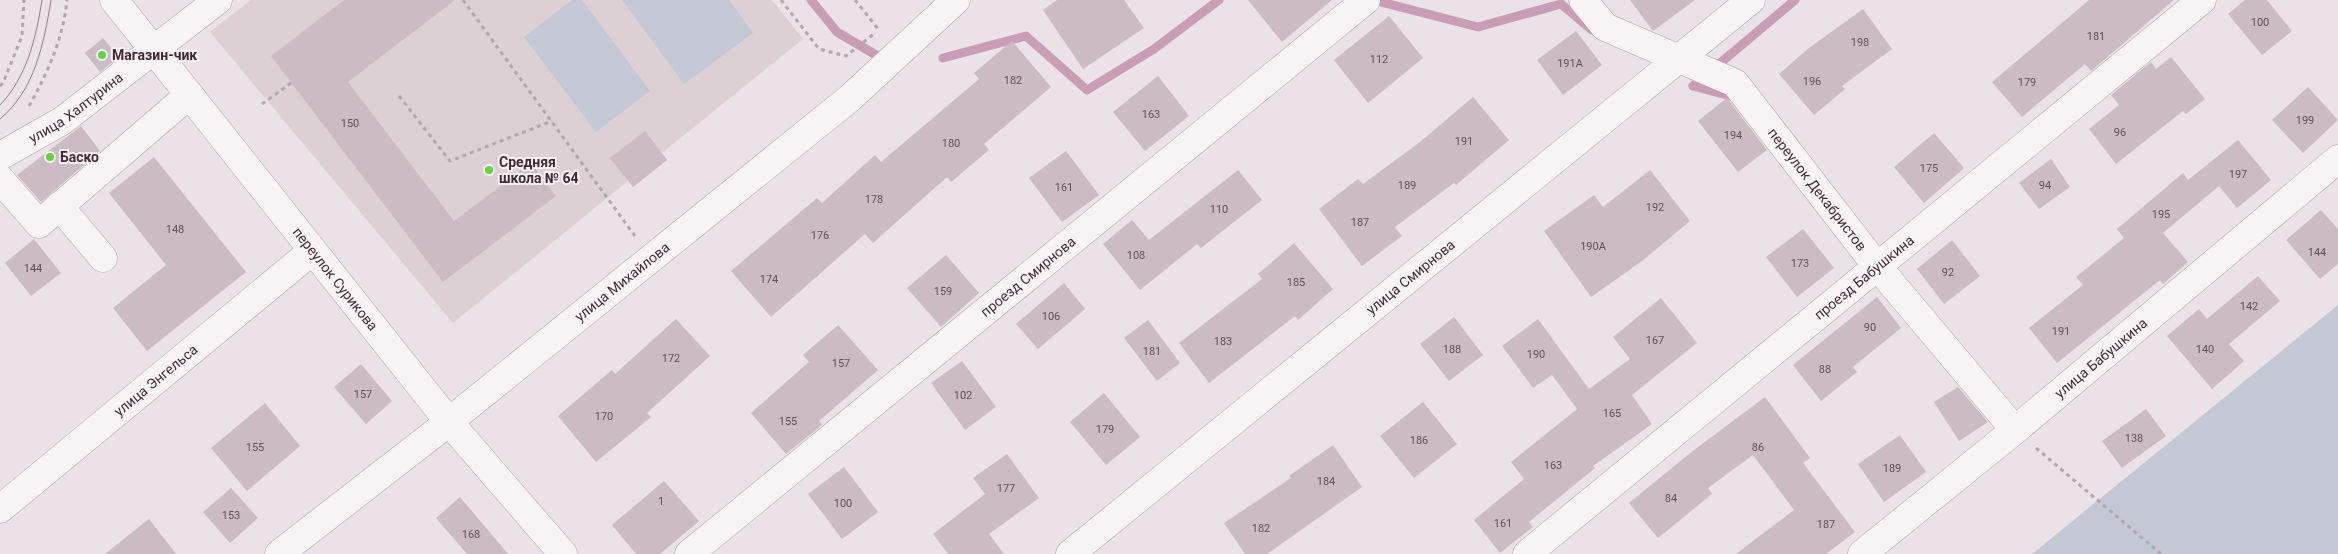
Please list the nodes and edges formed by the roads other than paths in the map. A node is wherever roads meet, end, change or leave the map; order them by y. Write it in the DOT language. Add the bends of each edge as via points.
graph roads {
  1 [pos="114,0"];
  2 [pos="218,0"];
  3 [pos="956,0"];
  4 [pos="1366,0"];
  5 [pos="1583,0"];
  6 [pos="1751,0"];
  7 [pos="2202,0"];
  8 [pos="154,50"];
  9 [pos="1679,59"];
  10 [pos="189,95"];
  11 [pos="0,156"];
  12 [pos="2338,159"];
  13 [pos="0,179"];
  14 [pos="59,206"];
  15 [pos="311,252"];
  16 [pos="103,258"];
  17 [pos="1876,265"];
  18 [pos="449,422"];
  19 [pos="2015,430"];
  20 [pos="0,509"];
  21 [pos="279,554"];
  22 [pos="563,554"];
  23 [pos="689,554"];
  24 [pos="1070,554"];
  25 [pos="1528,554"];
  26 [pos="1862,554"];
  1 -- 8 [label="street, переулок Сурикова"];
  2 -- 8 [label="street, улица Халтурина"];
  3 -- 18 [label="street, улица Михайлова" via="857,93"];
  4 -- 23 [label="street, проезд Смирнова"];
  5 -- 9 [label="street, переулок Декабристов" via="1605,27"];
  6 -- 9 [label="street, улица Смирнова"];
  7 -- 17 [label="street, проезд Бабушкина"];
  8 -- 10 [label="street, переулок Сурикова"];
  8 -- 11 [label="street, улица Халтурина" via="62,120"];
  9 -- 17 [label="street, переулок Декабристов" via="1735,83"];
  9 -- 24 [label="street, улица Смирнова"];
  10 -- 14 [label="street"];
  10 -- 15 [label="street, переулок Сурикова"];
  12 -- 19 [label="street, улица Бабушкина"];
  13 -- 14 [label="street" via="40,224"];
  14 -- 16 [label="street"];
  15 -- 18 [label="street, переулок Сурикова"];
  15 -- 20 [label="street, улица Энгельса"];
  17 -- 19 [label="street, переулок Декабристов"];
  17 -- 25 [label="street, проезд Бабушкина"];
  18 -- 21 [label="street, улица Михайлова"];
  18 -- 22 [label="street, переулок Сурикова"];
  19 -- 26 [label="street, улица Бабушкина"];
}
